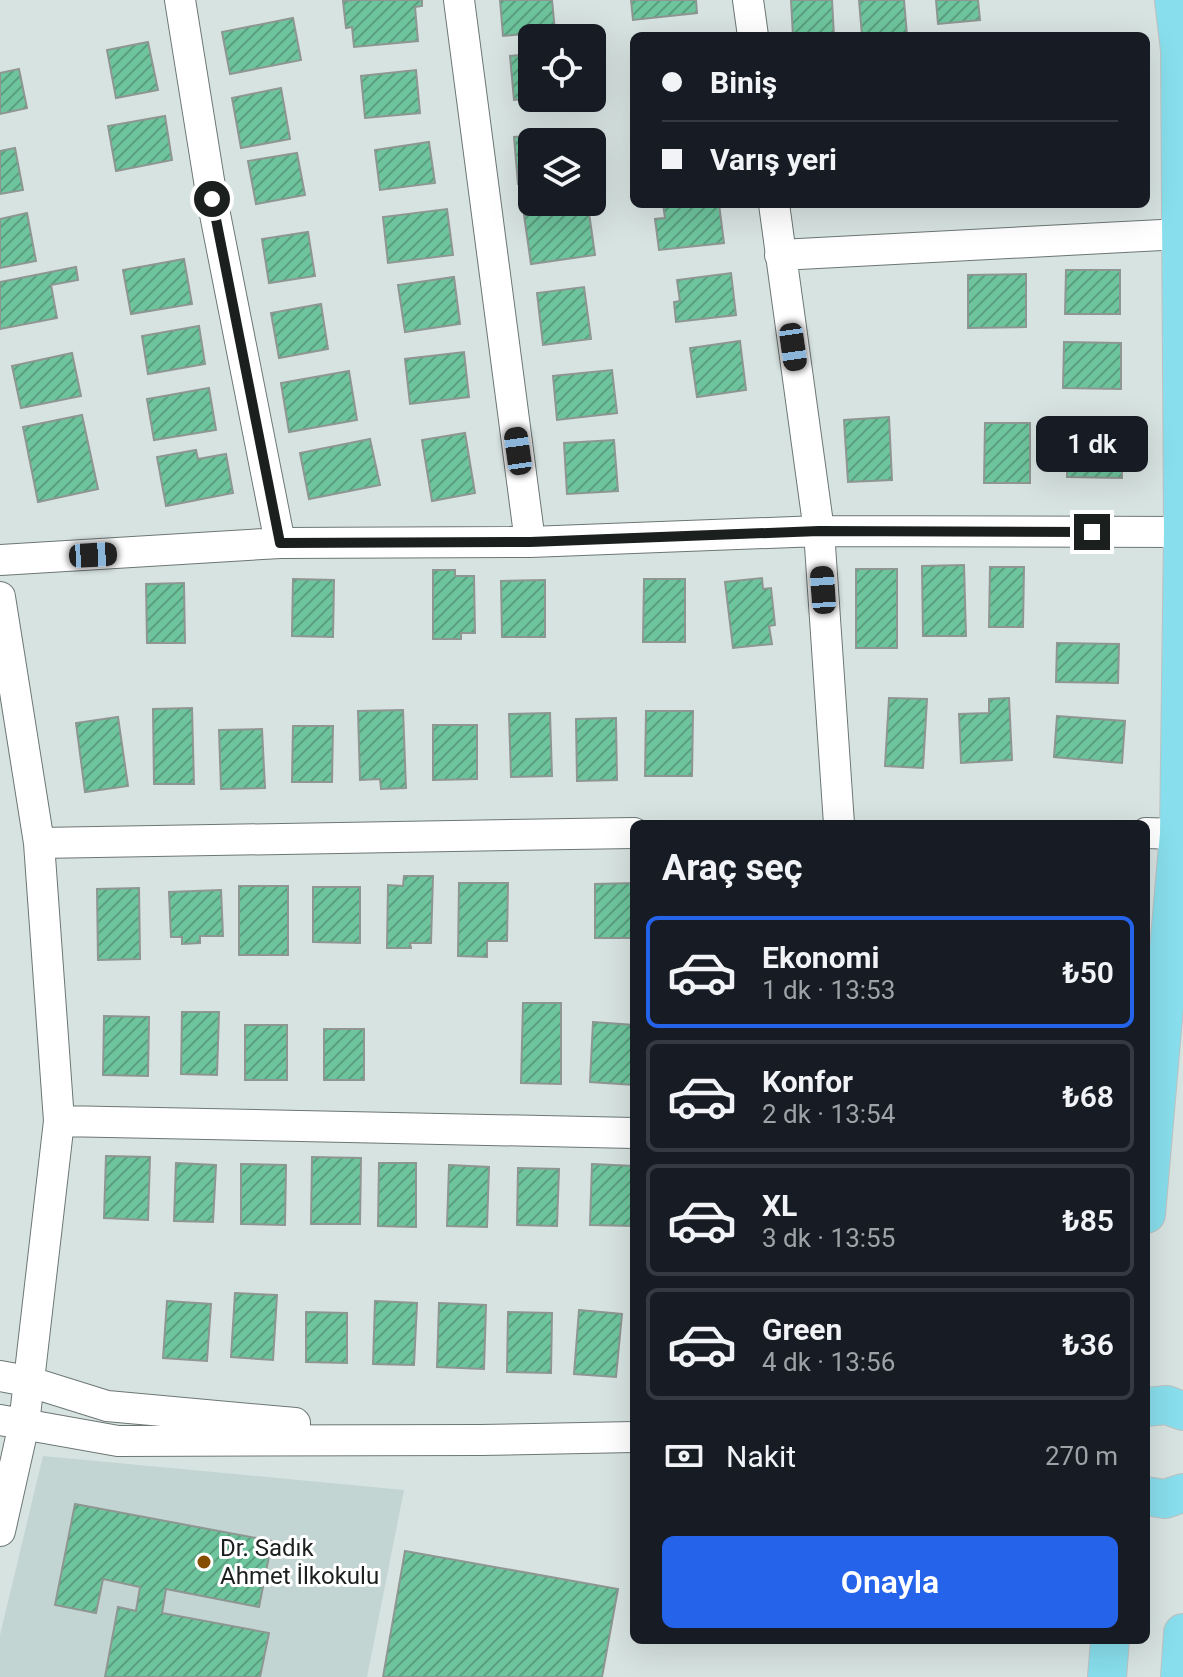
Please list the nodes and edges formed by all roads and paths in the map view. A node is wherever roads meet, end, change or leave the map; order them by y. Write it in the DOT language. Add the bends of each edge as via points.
graph roads {
  1 [pos="180,0"];
  2 [pos="459,0"];
  3 [pos="748,0"];
  4 [pos="1174,0"];
  5 [pos="752,32"];
  6 [pos="774,208"];
  7 [pos="1181,234"];
  8 [pos="780,255"];
  9 [pos="819,531"];
  10 [pos="1183,532"];
  11 [pos="530,542"];
  12 [pos="280,543"];
  13 [pos="0,560"];
  14 [pos="0,597"];
  15 [pos="839,820"];
  16 [pos="630,833"];
  17 [pos="1163,834"];
  18 [pos="39,843"];
  19 [pos="59,1121"];
  20 [pos="1150,1125"];
  21 [pos="630,1133"];
  22 [pos="14,1379"];
  23 [pos="1150,1407"];
  24 [pos="1183,1411"];
  25 [pos="12,1422"];
  26 [pos="630,1437"];
  27 [pos="480,1440"];
  28 [pos="1183,1493"];
  29 [pos="1150,1497"];
  30 [pos="0,1531"];
  31 [pos="1183,1633"];
  32 [pos="1110,1644"];
  33 [pos="1107,1677"];
  34 [pos="1180,1677"];
  1 -- 12 [label="street" via="212,199"];
  2 -- 11 [label="street"];
  3 -- 5 [label="street"];
  4 -- 7 [label="main road" via="1180,50"];
  6 -- 8 [label="street"];
  7 -- 8 [label="street"];
  7 -- 10 [label="main road"];
  8 -- 9 [label="street"];
  9 -- 10 [label="street"];
  9 -- 11 [label="street"];
  9 -- 15 [label="street"];
  10 -- 17 [label="main road"];
  11 -- 12 [label="street"];
  12 -- 13 [label="street"];
  14 -- 18 [label="street"];
  16 -- 18 [label="street"];
  17 -- 20 [label="main road"];
  18 -- 19 [label="street"];
  19 -- 21 [label="street"];
  19 -- 22 [label="street"];
  22 -- 25 [label="street"];
  22 -- 27 [label="street" via="107,1406"];
  23 -- 24 [label="main road"];
  25 -- 27 [label="street" via="118,1441"];
  25 -- 30 [label="street"];
  26 -- 27 [label="street"];
  28 -- 29 [label="main road"];
  31 -- 34 [label="main road"];
  32 -- 33 [label="main road"];
}
